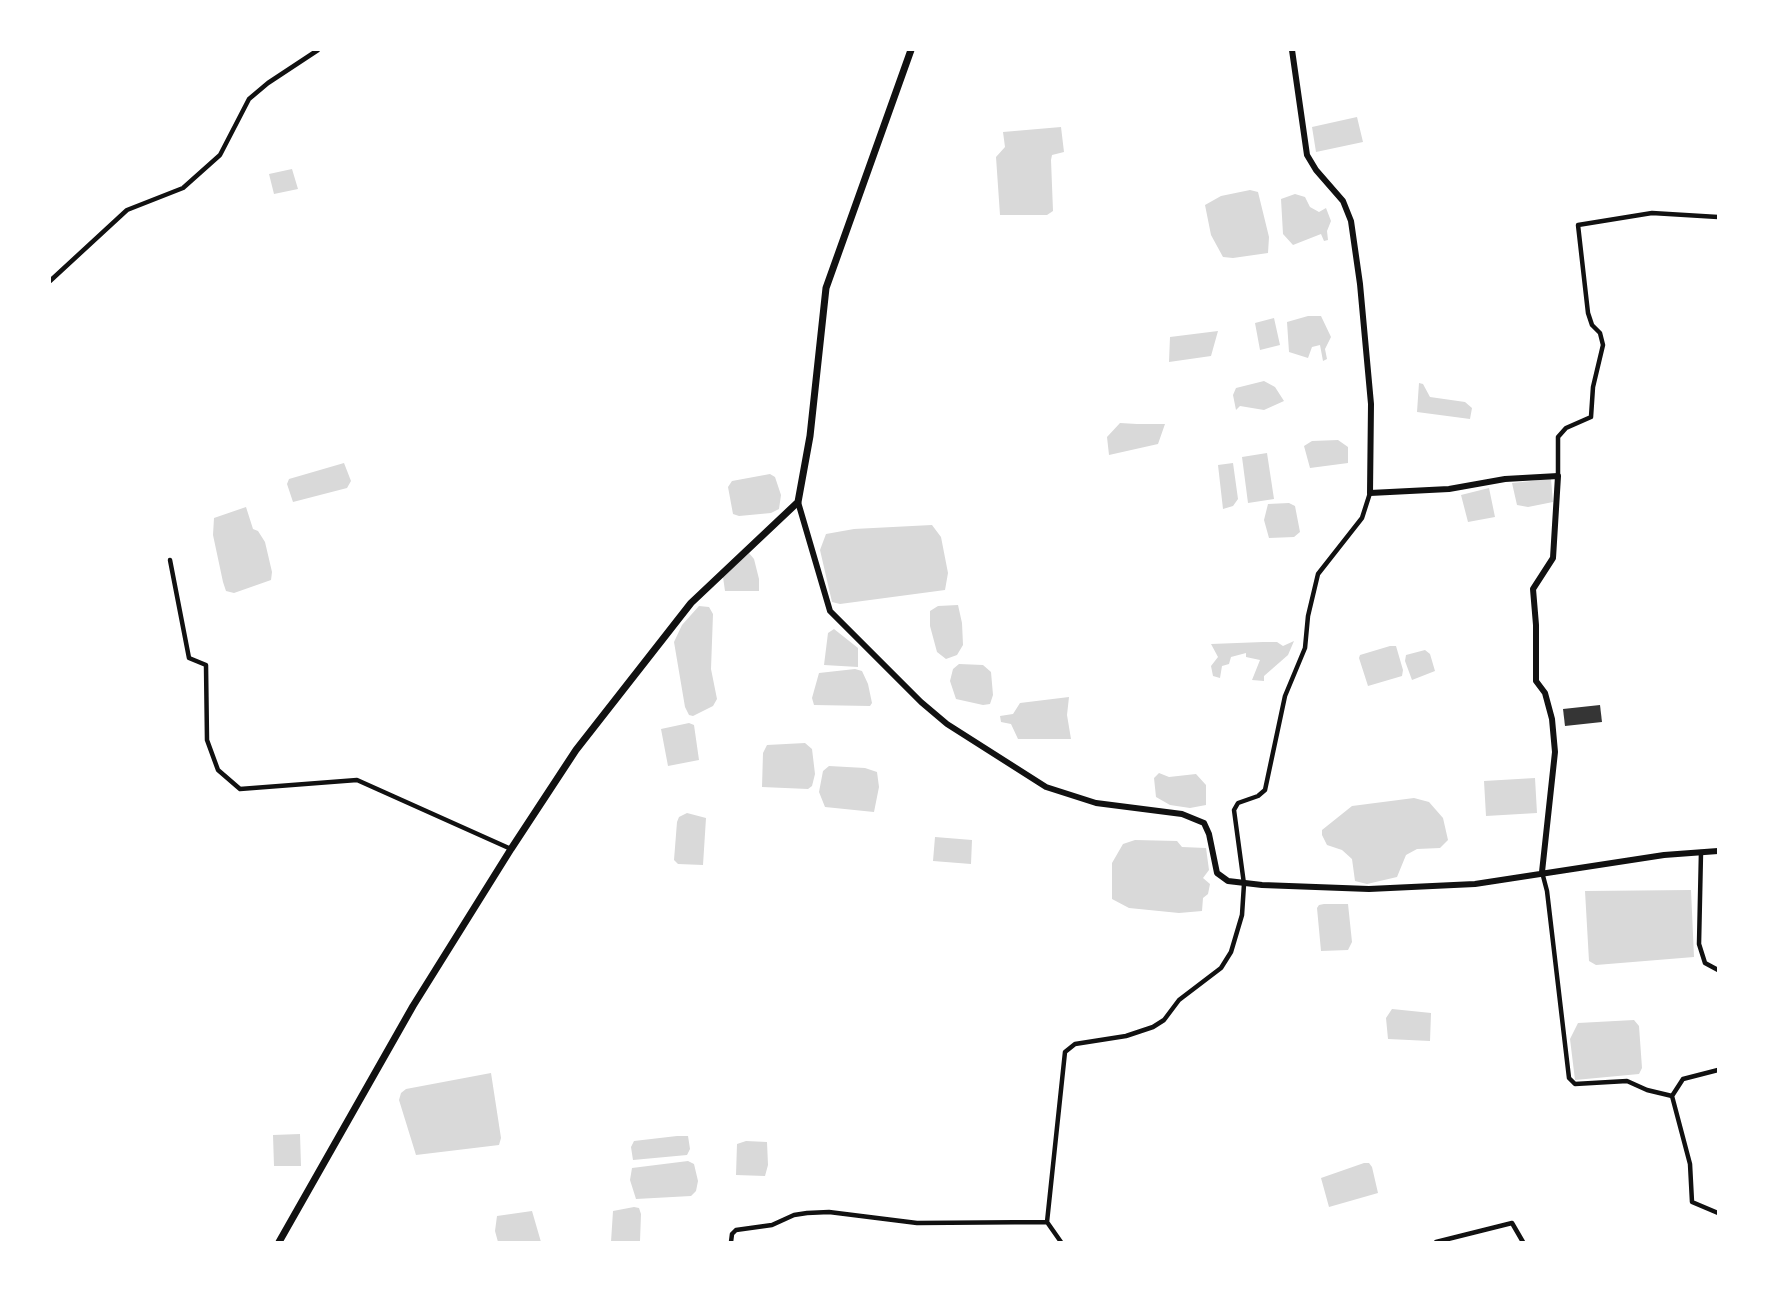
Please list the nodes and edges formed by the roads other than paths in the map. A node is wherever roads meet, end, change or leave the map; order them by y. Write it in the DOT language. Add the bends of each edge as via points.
graph roads {
  1 [pos="318,50"];
  2 [pos="912,50"];
  3 [pos="1292,50"];
  4 [pos="1719,217"];
  5 [pos="50,281"];
  6 [pos="1558,476"];
  7 [pos="1370,493"];
  8 [pos="798,501"];
  9 [pos="170,560"];
  10 [pos="511,849"];
  11 [pos="1719,851"];
  12 [pos="1701,852"];
  13 [pos="1542,872"];
  14 [pos="1244,884"];
  15 [pos="1719,970"];
  16 [pos="1719,1070"];
  17 [pos="1672,1096"];
  18 [pos="1719,1213"];
  19 [pos="1047,1222"];
  20 [pos="279,1242"];
  21 [pos="731,1242"];
  22 [pos="1061,1242"];
  23 [pos="1436,1242"];
  24 [pos="1523,1242"];
  1 -- 5 [label="street" via="249,99 220,155 183,188 127,210"];
  2 -- 8 [label="main road" via="826,288 810,436"];
  3 -- 7 [label="street" via="1307,154 1343,201 1351,221 1370,396"];
  4 -- 6 [label="street" via="1652,213 1578,225 1588,313 1603,345 1591,417 1566,428 1558,437"];
  6 -- 7 [label="street" via="1505,479 1449,489"];
  6 -- 13 [label="street" via="1553,558 1533,589 1536,681 1545,693 1552,719 1555,752"];
  7 -- 14 [label="street" via="1362,518 1318,574 1305,648 1285,696 1265,790 1238,803 1234,810"];
  8 -- 10 [label="main road" via="692,603 576,750"];
  8 -- 14 [label="street" via="830,611 947,724 1046,787 1096,803 1182,814 1204,823 1217,873 1228,881"];
  9 -- 10 [label="street" via="189,658 206,664 207,740 218,770 240,789 357,780"];
  10 -- 20 [label="main road" via="413,1006"];
  11 -- 12 [label="street"];
  12 -- 13 [label="street"];
  12 -- 15 [label="street" via="1699,944 1705,963"];
  13 -- 14 [label="street" via="1475,884 1369,889"];
  13 -- 17 [label="street" via="1569,1078 1575,1083 1627,1082"];
  14 -- 19 [label="street" via="1239,931 1225,961 1210,978 1179,1000 1164,1020 1153,1027 1076,1044 1065,1052"];
  16 -- 17 [label="street" via="1683,1079"];
  17 -- 18 [label="street" via="1690,1164 1692,1202"];
  19 -- 21 [label="street" via="917,1223 807,1213 772,1225 733,1231"];
  19 -- 22 [label="street"];
  23 -- 24 [label="street" via="1512,1222"];
}
